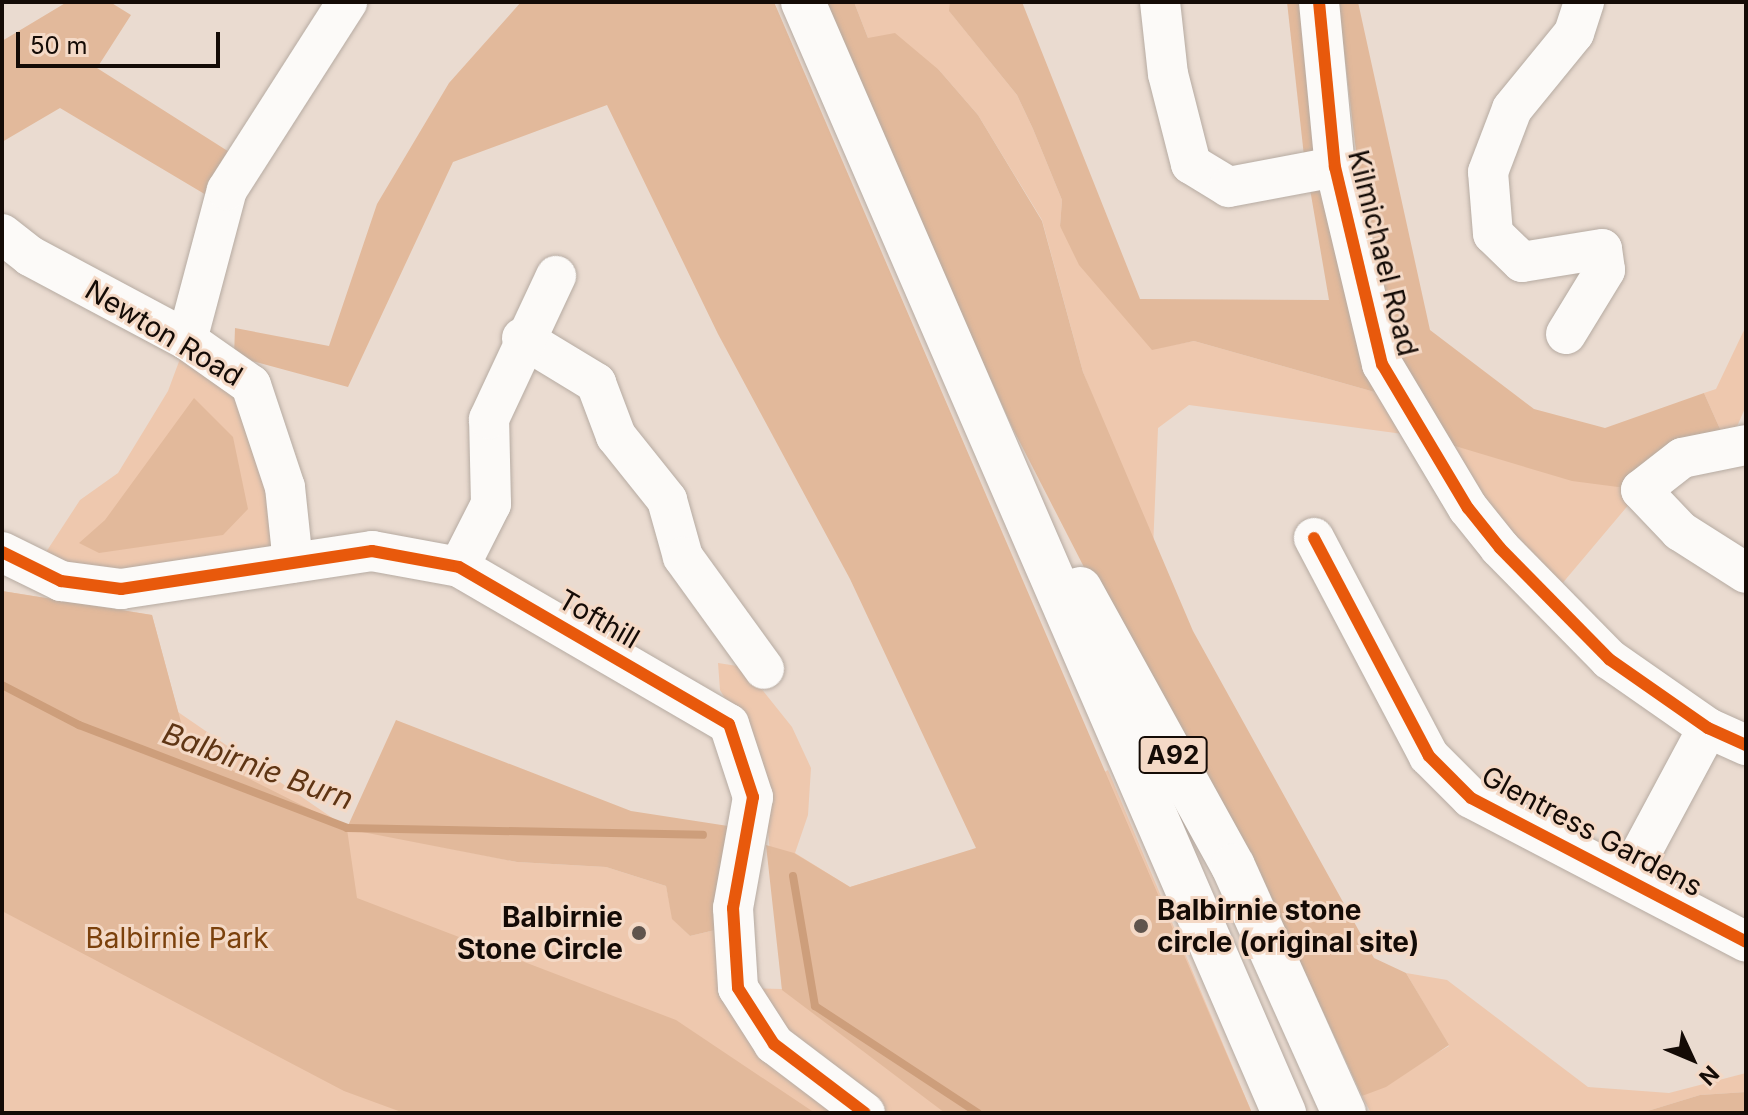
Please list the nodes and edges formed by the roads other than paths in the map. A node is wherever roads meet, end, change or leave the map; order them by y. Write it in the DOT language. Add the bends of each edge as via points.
graph roads {
  1 [pos="347,2"];
  2 [pos="803,2"];
  3 [pos="1160,2"];
  4 [pos="1319,2"];
  5 [pos="1584,2"];
  6 [pos="1335,167"];
  7 [pos="2,234"];
  8 [pos="556,276"];
  9 [pos="1566,334"];
  10 [pos="522,338"];
  11 [pos="187,340"];
  12 [pos="979,409"];
  13 [pos="1746,445"];
  14 [pos="1314,538"];
  15 [pos="2,552"];
  16 [pos="293,563"];
  17 [pos="459,567"];
  18 [pos="1746,573"];
  19 [pos="764,669"];
  20 [pos="1708,728"];
  21 [pos="1746,745"];
  22 [pos="1628,877"];
  23 [pos="1746,942"];
  24 [pos="865,1113"];
  25 [pos="1284,1113"];
  26 [pos="1344,1113"];
  1 -- 11 [label="street" via="227,190"];
  2 -- 12 [label="highway, A92"];
  3 -- 6 [label="street" via="1168,74 1191,164 1229,187"];
  4 -- 6 [label="street, Kilmichael Road"];
  5 -- 9 [label="street" via="1574,33 1512,109 1488,172 1493,234 1522,262 1602,249 1605,270"];
  6 -- 20 [label="street, Kilmichael Road" via="1382,364 1468,508 1609,659"];
  7 -- 11 [label="street, Newton Road" via="30,256"];
  8 -- 10 [label="street"];
  10 -- 17 [label="street" via="489,419 491,504"];
  10 -- 19 [label="street" via="596,383 616,436 667,500 683,557"];
  11 -- 16 [label="street, Newton Road" via="251,385 285,487"];
  12 -- 25 [label="highway, A92"];
  12 -- 26 [label="highway, A92" via="1233,866"];
  13 -- 18 [label="street" via="1682,458 1641,490 1680,531"];
  14 -- 22 [label="street, Glentress Gardens" via="1429,756 1471,798"];
  15 -- 16 [label="street, Tofthill" via="61,581 121,589"];
  16 -- 17 [label="street, Tofthill" via="372,551"];
  17 -- 24 [label="street, Tofthill" via="729,724 753,797 733,908 738,988 774,1044"];
  20 -- 21 [label="street, Kilmichael Road"];
  20 -- 22 [label="street, Glentress Gardens"];
  22 -- 23 [label="street, Glentress Gardens"];
}
